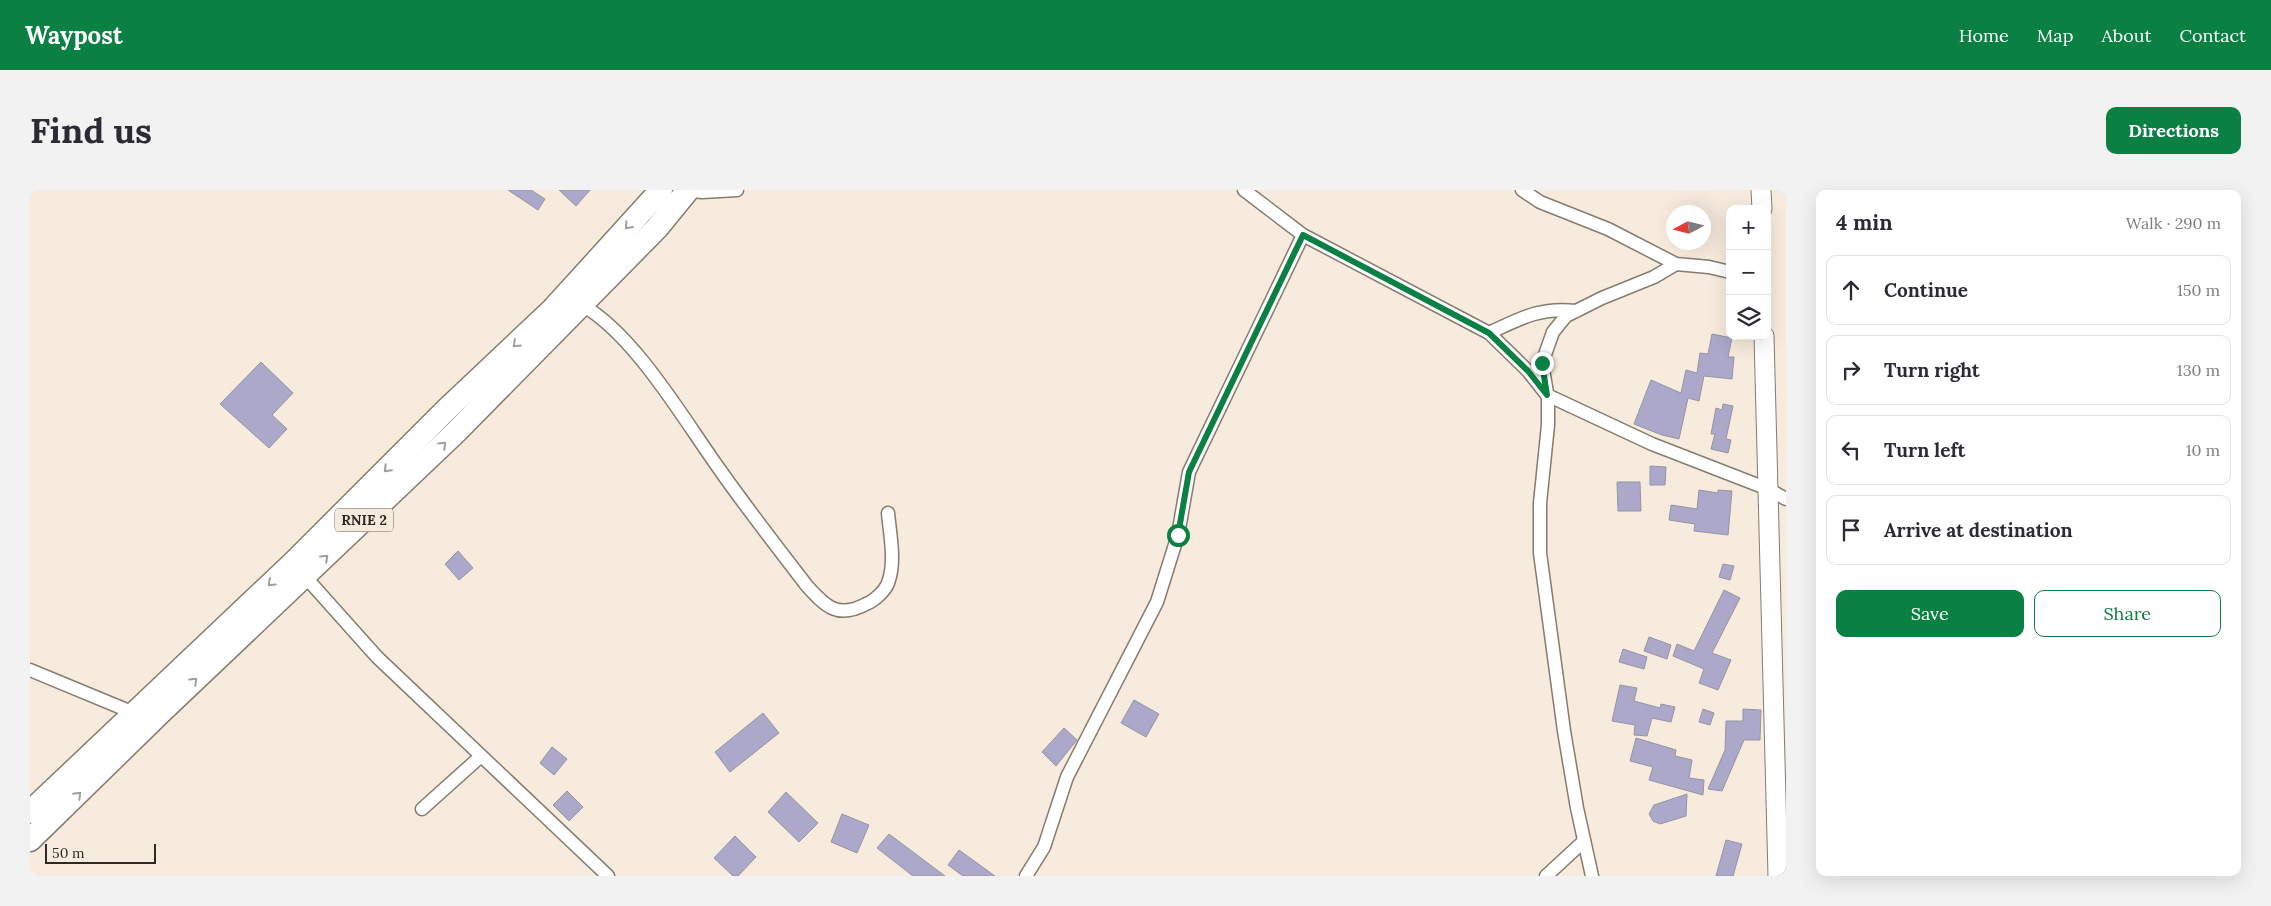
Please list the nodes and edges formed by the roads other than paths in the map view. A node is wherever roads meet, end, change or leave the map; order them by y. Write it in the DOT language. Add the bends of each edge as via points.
graph roads {
  1 [pos="661,190"];
  2 [pos="688,190"];
  3 [pos="737,190"];
  4 [pos="1244,190"];
  5 [pos="1522,190"];
  6 [pos="1761,190"];
  7 [pos="1762,205"];
  8 [pos="1303,235"];
  9 [pos="1676,264"];
  10 [pos="1726,271"];
  11 [pos="582,305"];
  12 [pos="1576,311"];
  13 [pos="1489,333"];
  14 [pos="1764,340"];
  15 [pos="1547,395"];
  16 [pos="1768,489"];
  17 [pos="1786,499"];
  18 [pos="888,513"];
  19 [pos="299,570"];
  20 [pos="30,670"];
  21 [pos="134,713"];
  22 [pos="480,757"];
  23 [pos="422,809"];
  24 [pos="42,811"];
  25 [pos="30,840"];
  26 [pos="1584,841"];
  27 [pos="608,876"];
  28 [pos="1026,876"];
  29 [pos="1546,876"];
  30 [pos="1592,876"];
  31 [pos="1778,876"];
  1 -- 19 [label="highway, RNIE 2, one-way" via="553,309 446,410"];
  2 -- 3 [label="street"];
  2 -- 11 [label="highway, RNIE 2" via="657,228"];
  4 -- 8 [label="street"];
  5 -- 9 [label="street" via="1540,202 1608,229"];
  6 -- 7 [label="main road"];
  8 -- 13 [label="street"];
  8 -- 28 [label="street" via="1189,472 1178,535 1157,602 1067,777 1044,847"];
  9 -- 10 [label="street" via="1709,266"];
  9 -- 12 [label="street"];
  11 -- 18 [label="street" via="600,315 642,361 807,586 831,608 843,612 854,610 872,601 887,585 891,557"];
  19 -- 11 [label="highway, RNIE 2, one-way" via="456,432"];
  12 -- 13 [label="street" via="1541,311"];
  12 -- 15 [label="street" via="1566,316 1546,347 1542,363"];
  13 -- 15 [label="street" via="1528,371"];
  14 -- 16 [label="main road"];
  15 -- 16 [label="street" via="1652,444"];
  15 -- 26 [label="street" via="1540,553 1564,731"];
  16 -- 17 [label="street"];
  16 -- 31 [label="main road"];
  19 -- 21 [label="highway, RNIE 2, one-way"];
  19 -- 22 [label="street" via="377,658"];
  24 -- 19 [label="highway, RNIE 2, one-way" via="159,714"];
  20 -- 21 [label="street"];
  21 -- 24 [label="highway, RNIE 2"];
  22 -- 23 [label="street"];
  22 -- 27 [label="street"];
  24 -- 25 [label="highway, RNIE 2"];
  26 -- 29 [label="street"];
  26 -- 30 [label="street"];
}
